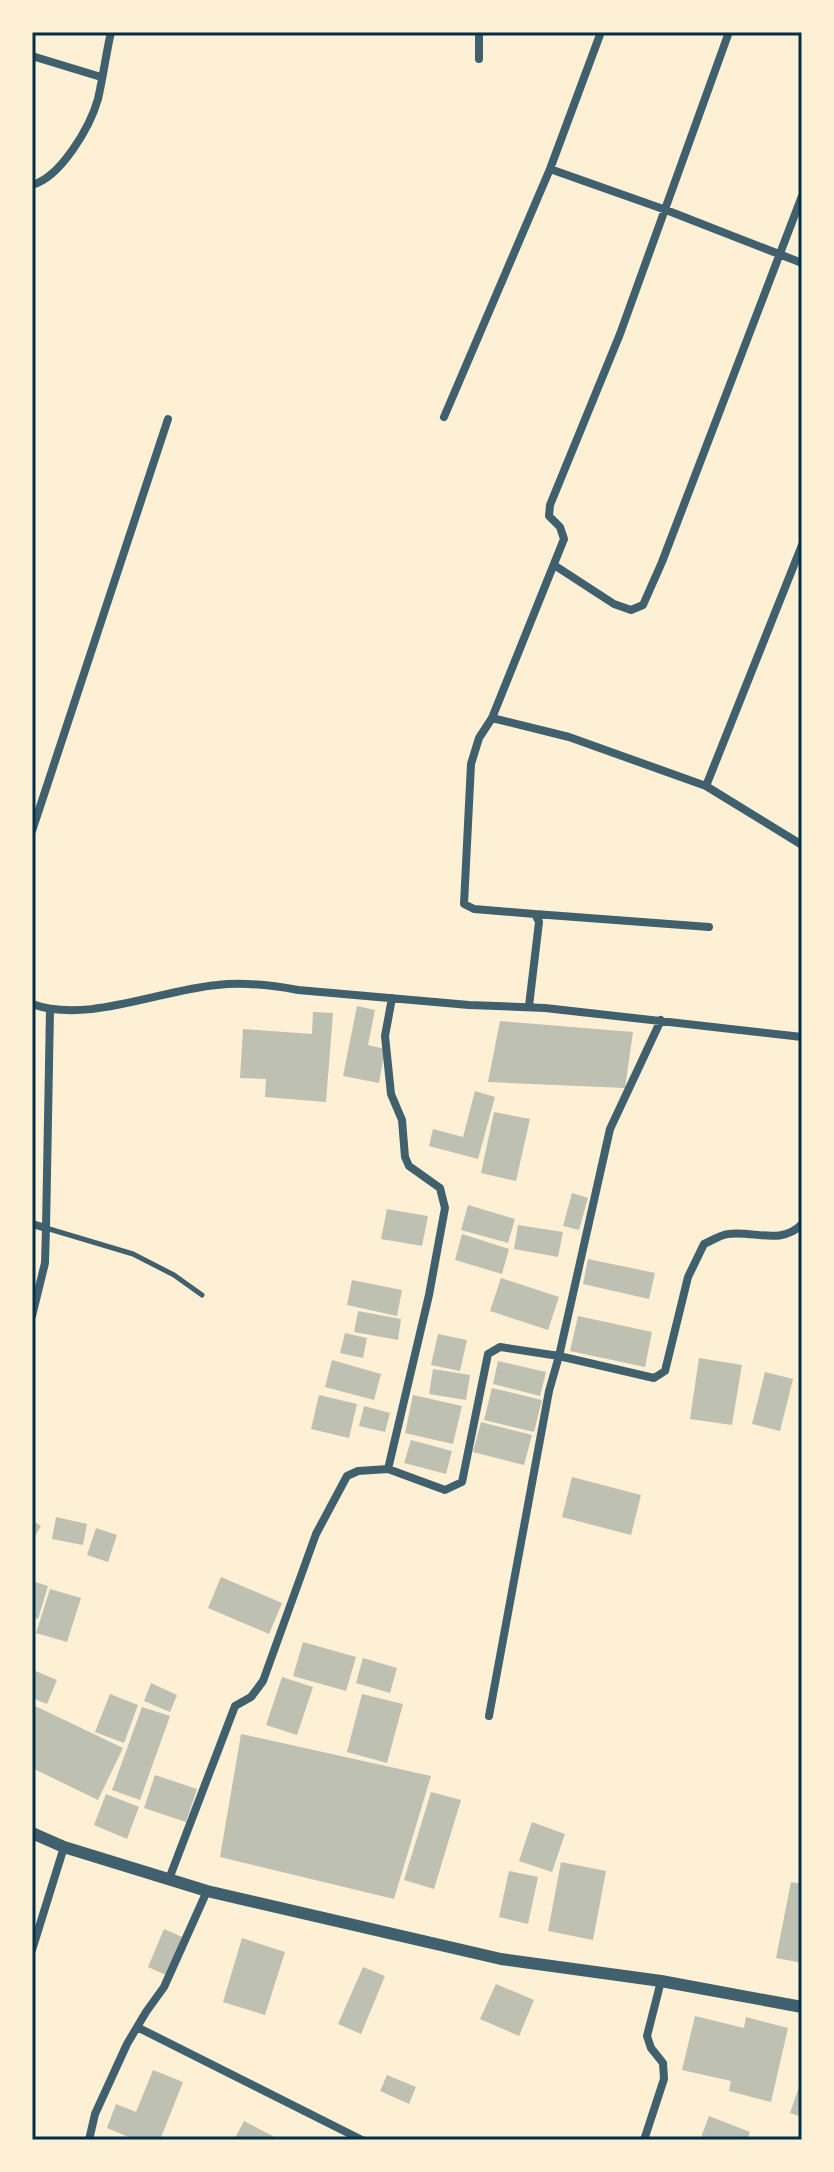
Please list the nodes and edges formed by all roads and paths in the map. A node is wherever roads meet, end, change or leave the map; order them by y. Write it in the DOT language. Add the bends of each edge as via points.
graph roads {
  1 [pos="111,32"];
  2 [pos="479,32"];
  3 [pos="601,32"];
  4 [pos="729,32"];
  5 [pos="32,56"];
  6 [pos="479,59"];
  7 [pos="101,77"];
  8 [pos="550,169"];
  9 [pos="32,185"];
  10 [pos="802,196"];
  11 [pos="666,210"];
  12 [pos="780,255"];
  13 [pos="802,263"];
  14 [pos="444,417"];
  15 [pos="168,419"];
  16 [pos="802,545"];
  17 [pos="554,565"];
  18 [pos="492,718"];
  19 [pos="706,786"];
  20 [pos="32,831"];
  21 [pos="802,845"];
  22 [pos="535,914"];
  23 [pos="709,927"];
  24 [pos="392,998"];
  25 [pos="32,1004"];
  26 [pos="529,1006"];
  27 [pos="50,1010"];
  28 [pos="661,1020"];
  29 [pos="802,1037"];
  30 [pos="32,1224"];
  31 [pos="802,1224"];
  32 [pos="46,1228"];
  33 [pos="202,1295"];
  34 [pos="32,1316"];
  35 [pos="559,1356"];
  36 [pos="388,1469"];
  37 [pos="489,1716"];
  38 [pos="32,1833"];
  39 [pos="64,1847"];
  40 [pos="169,1879"];
  41 [pos="207,1891"];
  42 [pos="32,1950"];
  43 [pos="661,1981"];
  44 [pos="802,2007"];
  45 [pos="137,2027"];
  46 [pos="89,2140"];
  47 [pos="362,2140"];
  48 [pos="644,2140"];
  1 -- 7 [label="street"];
  2 -- 6 [label="street"];
  3 -- 8 [label="street"];
  4 -- 11 [label="street"];
  5 -- 7 [label="street"];
  7 -- 9 [label="street" via="97,101 80,137 59,169"];
  8 -- 11 [label="street"];
  8 -- 14 [label="street"];
  10 -- 12 [label="street"];
  11 -- 12 [label="street"];
  11 -- 17 [label="street" via="550,505 549,516 564,539"];
  12 -- 13 [label="street"];
  12 -- 17 [label="street" via="643,605 631,610 614,604"];
  15 -- 20 [label="street"];
  16 -- 19 [label="street"];
  17 -- 18 [label="street"];
  18 -- 19 [label="street" via="569,737"];
  18 -- 22 [label="street" via="471,764 464,904"];
  19 -- 21 [label="street"];
  22 -- 23 [label="street"];
  22 -- 26 [label="street" via="539,922"];
  24 -- 26 [label="street"];
  24 -- 27 [label="street" via="218,984 81,1010"];
  24 -- 36 [label="street" via="385,1036 405,1157 409,1166 440,1188 445,1208"];
  25 -- 27 [label="street"];
  26 -- 28 [label="street"];
  27 -- 32 [label="street"];
  28 -- 29 [label="street"];
  28 -- 35 [label="street" via="610,1129"];
  30 -- 32 [label="street"];
  31 -- 35 [label="street" via="775,1237 728,1234 704,1244 688,1277 665,1371 654,1378"];
  32 -- 33 [label="lane" via="133,1254"];
  32 -- 34 [label="street" via="45,1263"];
  35 -- 36 [label="street" via="500,1347 488,1354 462,1482 455,1487 445,1490"];
  35 -- 37 [label="street"];
  36 -- 40 [label="street" via="347,1476 322,1522 263,1681 235,1706"];
  38 -- 39 [label="street"];
  39 -- 40 [label="street"];
  39 -- 42 [label="street"];
  40 -- 41 [label="street"];
  41 -- 43 [label="street" via="501,1959"];
  41 -- 45 [label="street" via="164,1987"];
  43 -- 44 [label="street"];
  43 -- 48 [label="street" via="647,2036 663,2063 664,2079"];
  45 -- 46 [label="street" via="95,2114"];
  45 -- 47 [label="street"];
}
